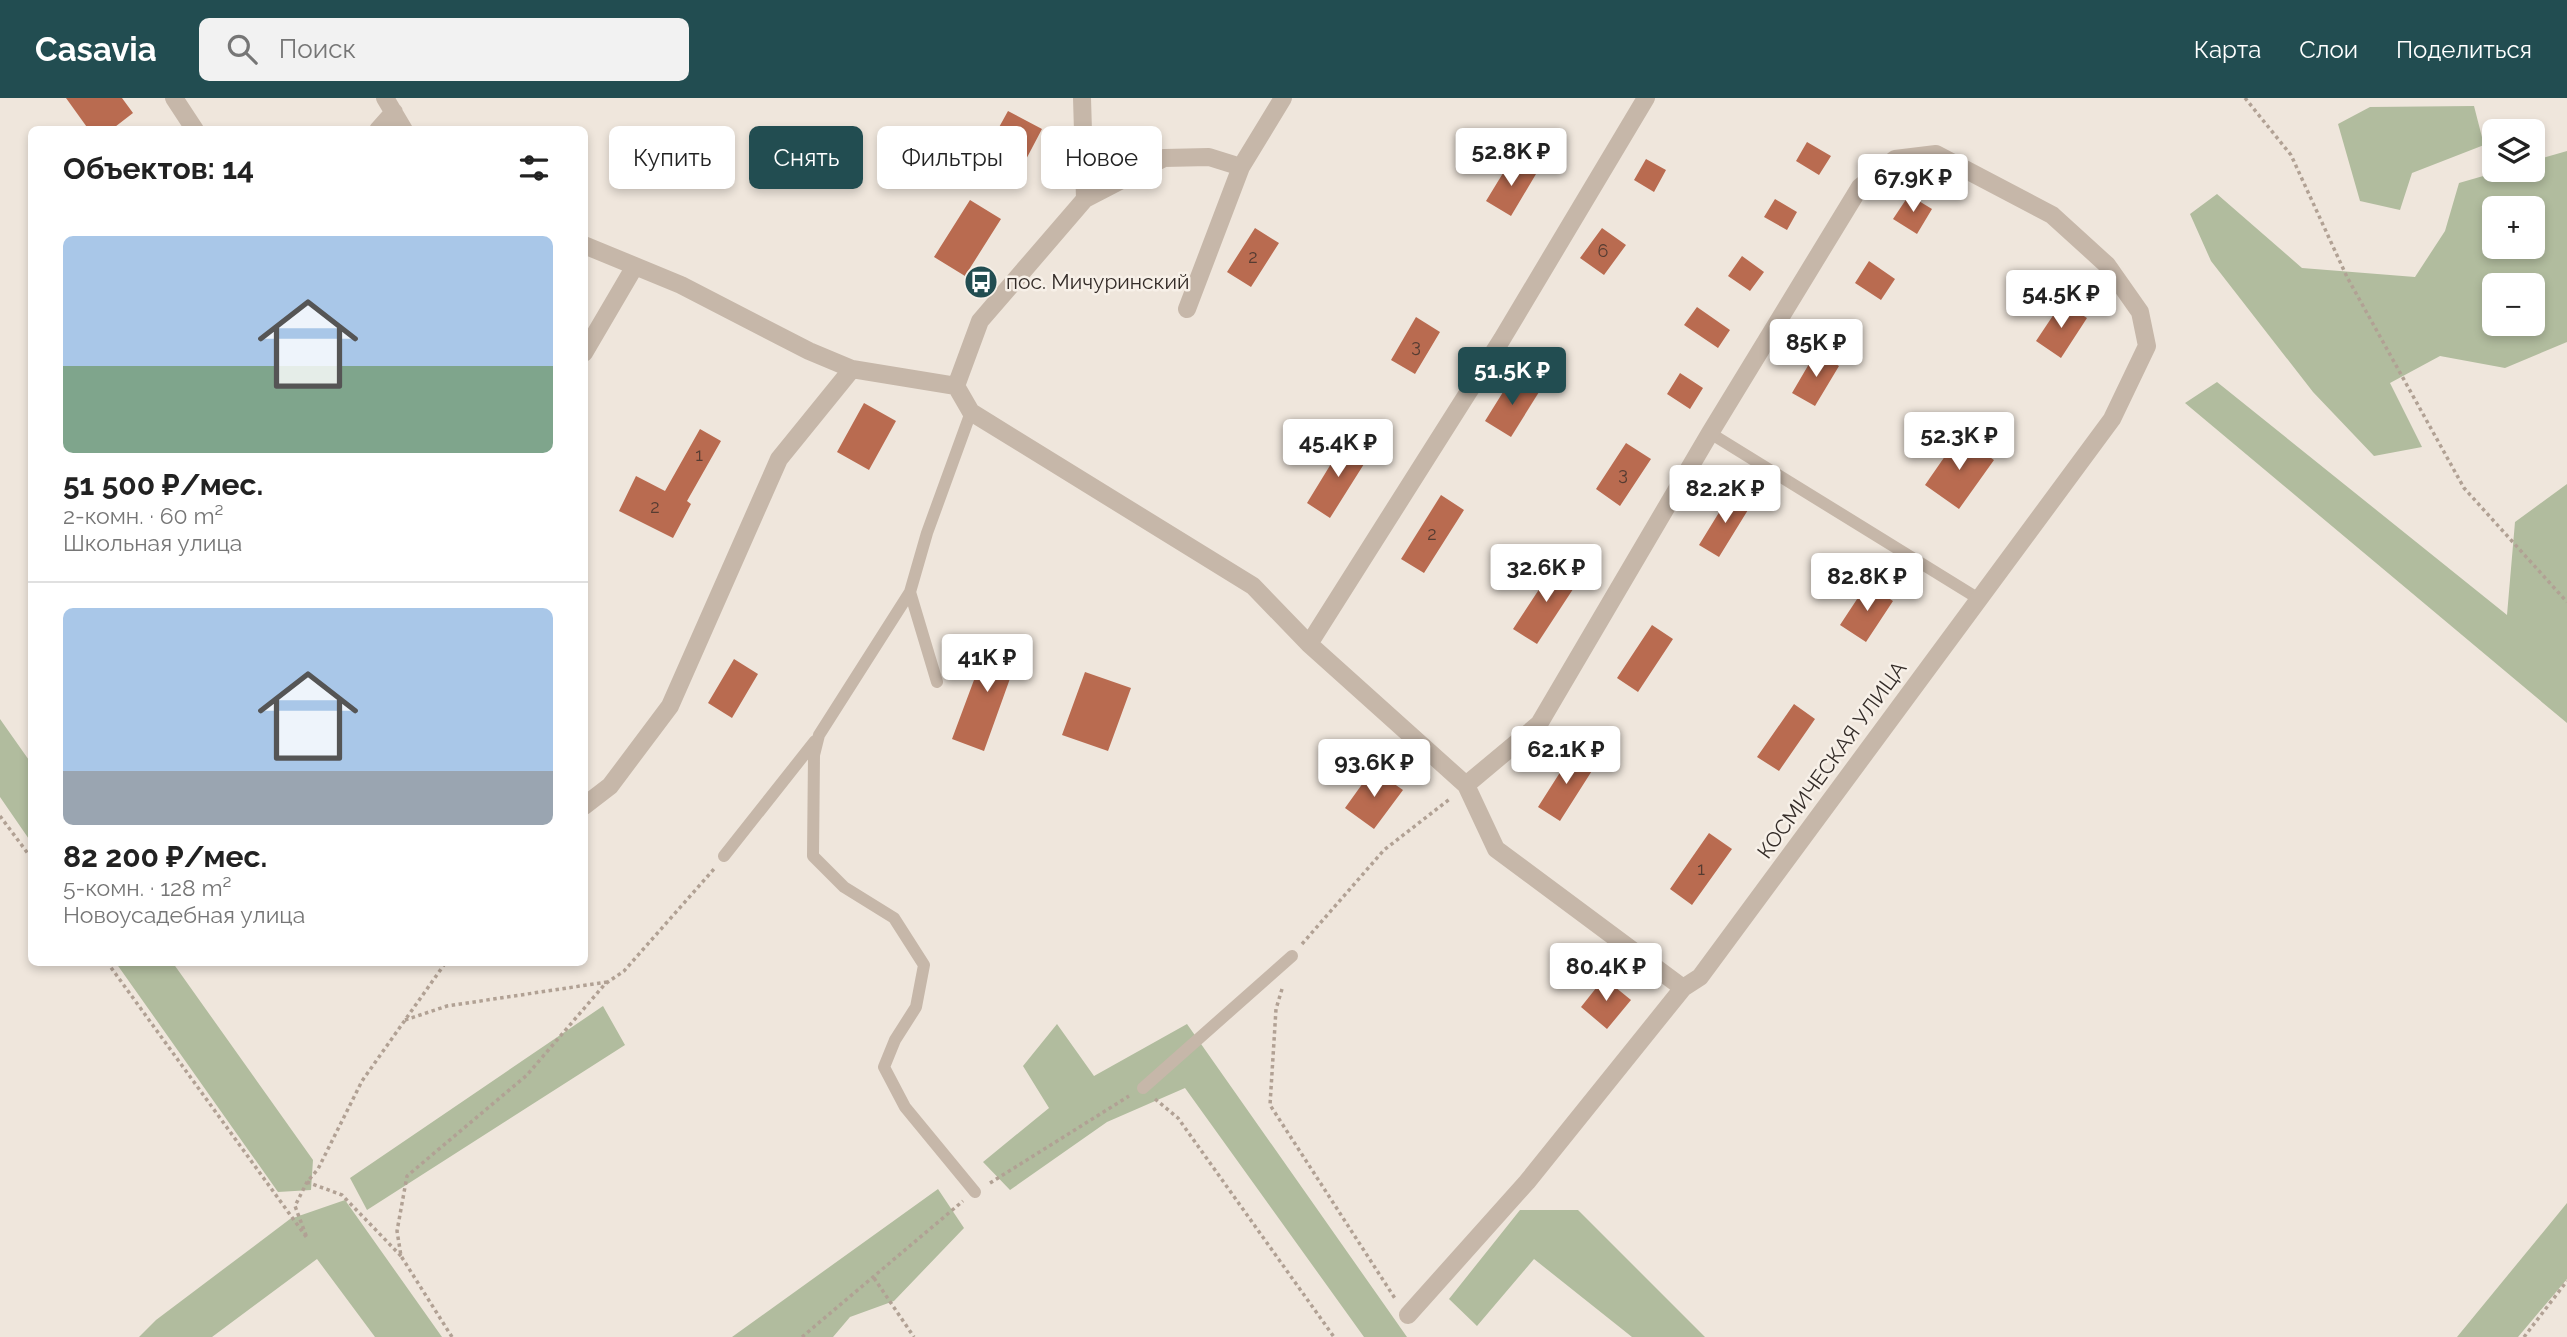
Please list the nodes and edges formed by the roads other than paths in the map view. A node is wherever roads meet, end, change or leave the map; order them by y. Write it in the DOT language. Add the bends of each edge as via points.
graph roads {
  1 [pos="174,98"];
  2 [pos="1082,98"];
  3 [pos="1283,98"];
  4 [pos="1646,98"];
  5 [pos="389,105"];
  6 [pos="192,126"];
  7 [pos="380,126"];
  8 [pos="402,126"];
  9 [pos="1241,167"];
  10 [pos="1085,199"];
  11 [pos="588,247"];
  12 [pos="635,266"];
  13 [pos="1187,309"];
  14 [pos="588,346"];
  15 [pos="852,369"];
  16 [pos="956,386"];
  17 [pos="971,412"];
  18 [pos="1710,433"];
  19 [pos="910,592"];
  20 [pos="1979,599"];
  21 [pos="1309,644"];
  22 [pos="937,682"];
  23 [pos="819,735"];
  24 [pos="1466,785"];
  25 [pos="588,803"];
  26 [pos="724,856"];
  27 [pos="1292,956"];
  28 [pos="1683,988"];
  29 [pos="1143,1088"];
  30 [pos="975,1192"];
  31 [pos="1408,1315"];
  1 -- 6 [label="street"];
  2 -- 10 [label="street"];
  3 -- 9 [label="street"];
  4 -- 21 [label="street" via="1502,339"];
  5 -- 7 [label="street"];
  5 -- 8 [label="street"];
  9 -- 10 [label="street" via="1209,157 1164,158"];
  9 -- 13 [label="street"];
  10 -- 16 [label="street" via="980,321"];
  11 -- 12 [label="street"];
  12 -- 14 [label="street"];
  12 -- 15 [label="street"];
  15 -- 16 [label="street"];
  15 -- 25 [label="street" via="779,459 670,706 610,786"];
  16 -- 17 [label="street"];
  17 -- 19 [label="lane"];
  17 -- 21 [label="street" via="1253,586"];
  18 -- 20 [label="lane"];
  18 -- 20 [label="street, КОСМИЧЕСКАЯ УЛИЦА" via="1860,187 1895,159 1936,154 2052,215 2108,265 2140,312 2147,345 2112,419"];
  18 -- 24 [label="street" via="1539,724"];
  19 -- 22 [label="lane"];
  19 -- 23 [label="lane"];
  20 -- 28 [label="street, КОСМИЧЕСКАЯ УЛИЦА" via="1700,977"];
  21 -- 24 [label="street"];
  23 -- 26 [label="lane"];
  23 -- 30 [label="lane" via="814,755 813,856 844,887 894,918 924,965 916,1007 884,1067 905,1107"];
  24 -- 28 [label="street" via="1496,849"];
  27 -- 29 [label="lane"];
  28 -- 31 [label="street, КОСМИЧЕСКАЯ УЛИЦА" via="1527,1182"];
}
